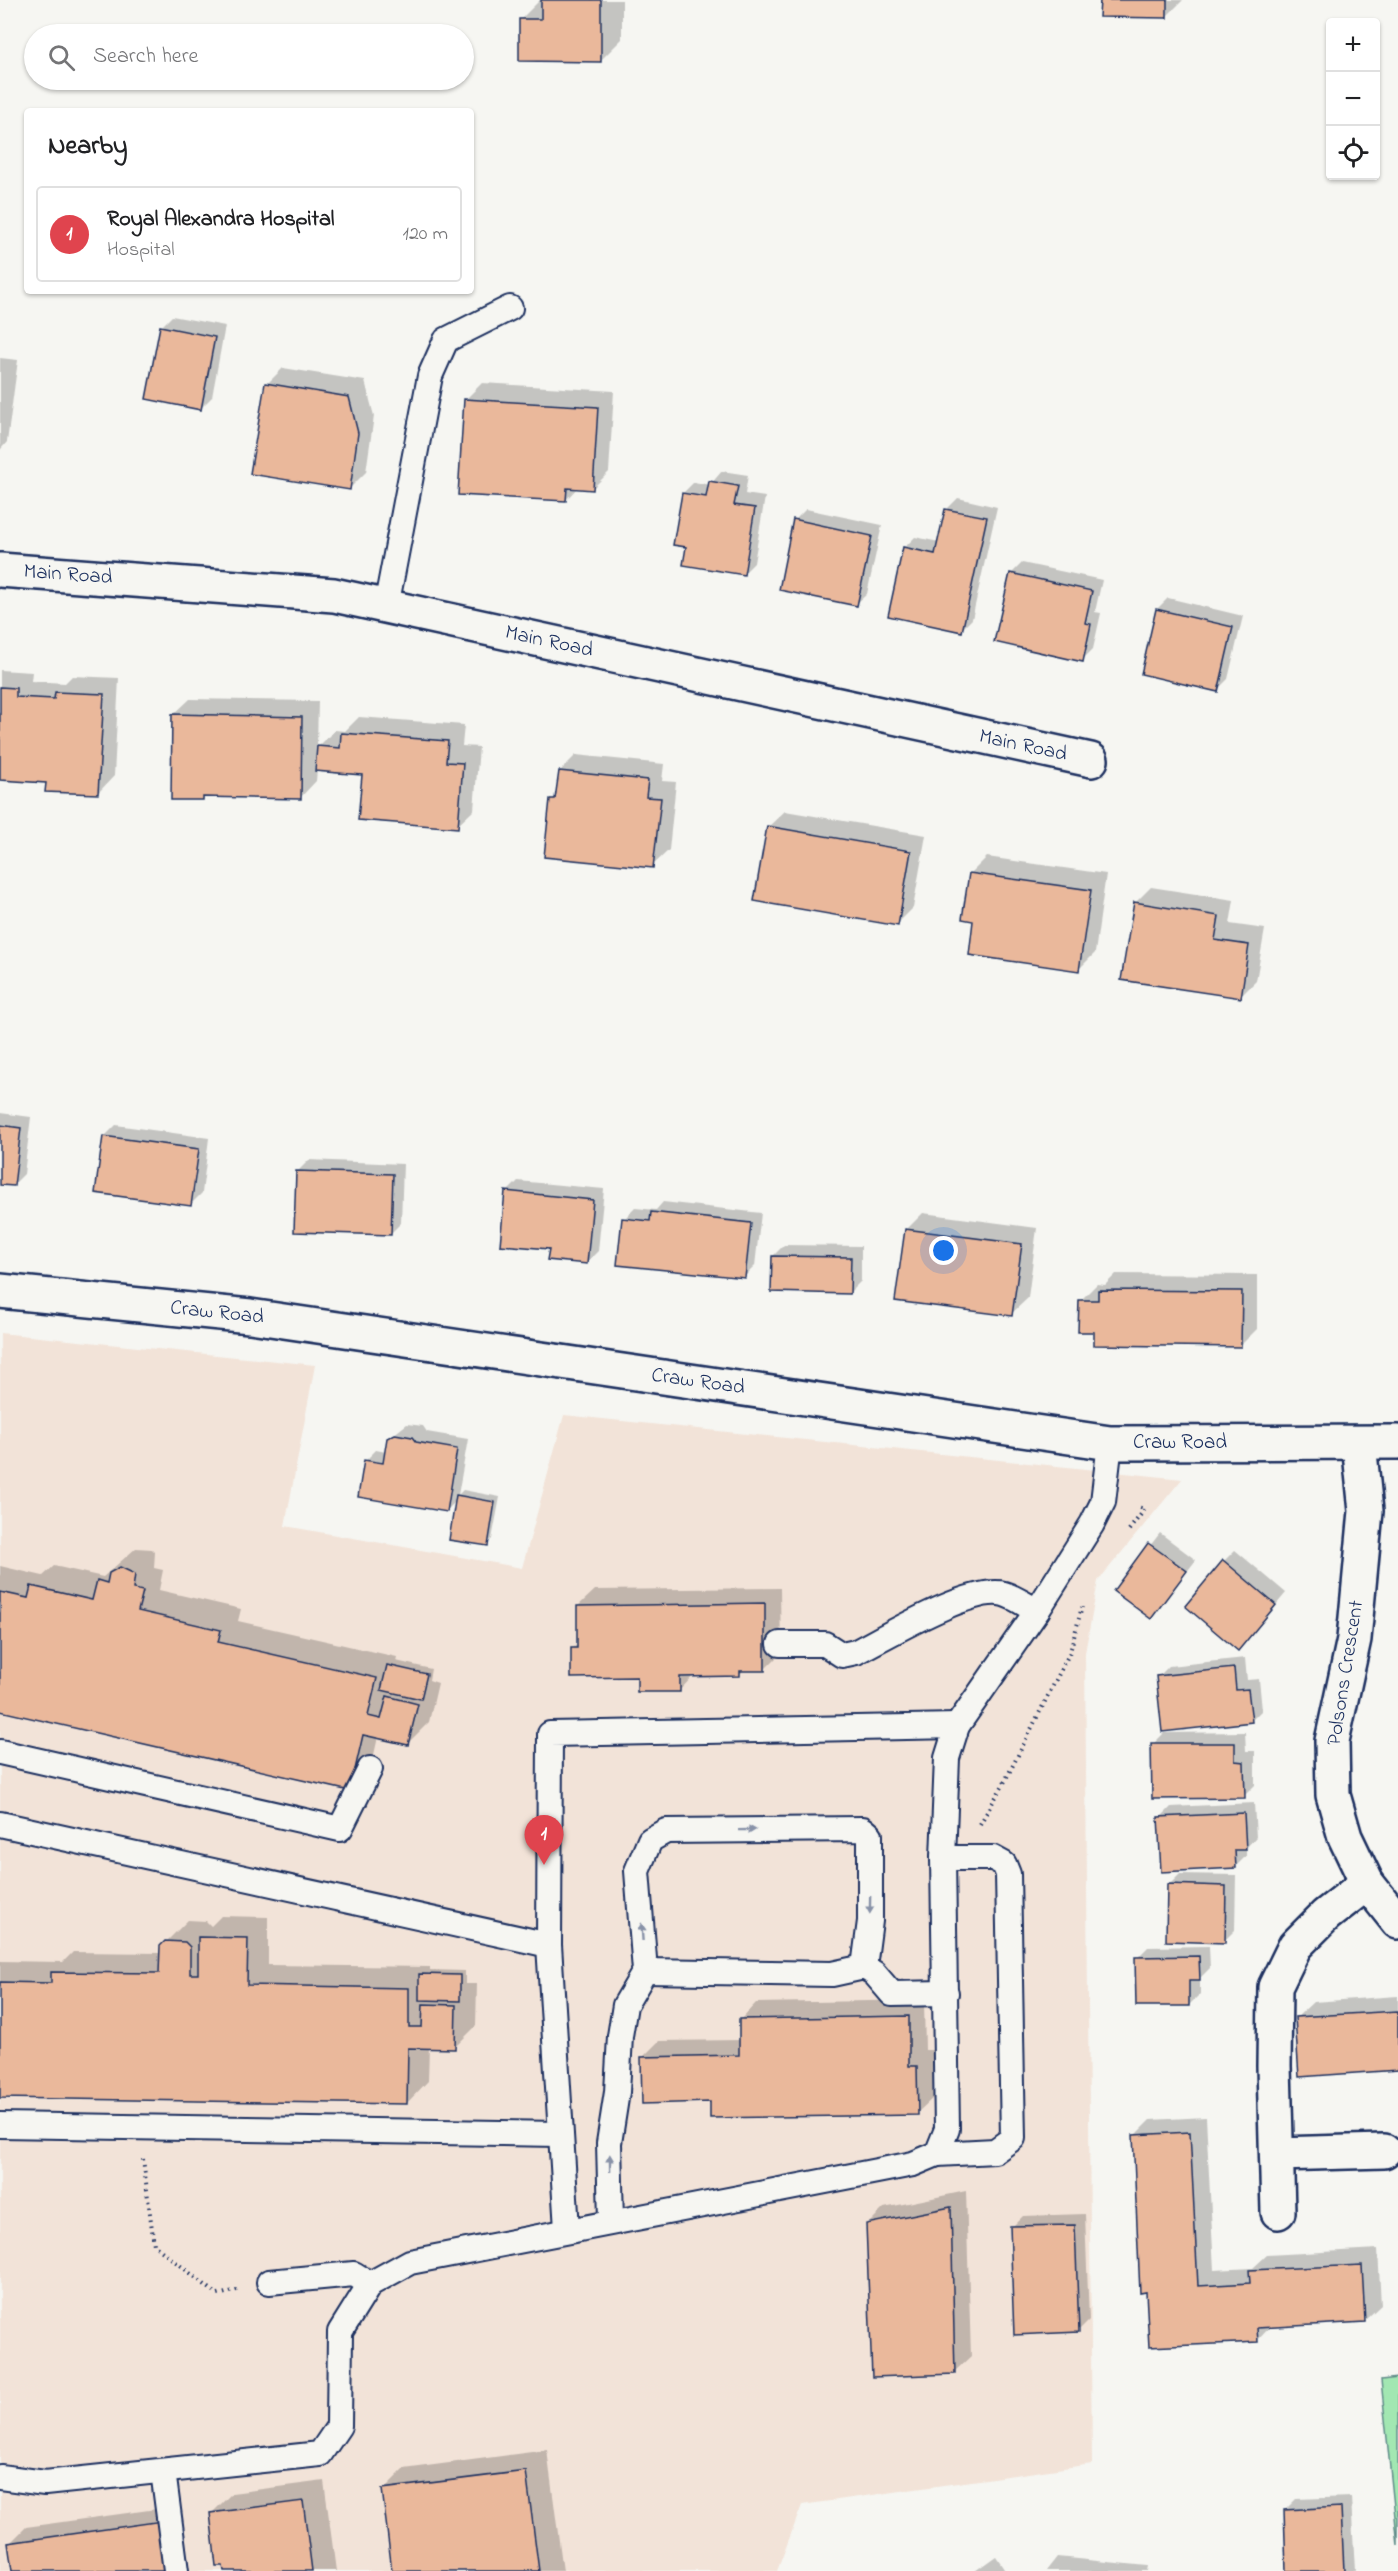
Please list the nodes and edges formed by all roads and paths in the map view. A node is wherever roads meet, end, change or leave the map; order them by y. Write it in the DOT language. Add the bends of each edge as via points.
graph roads {
  1 [pos="510,308"];
  2 [pos="0,570"];
  3 [pos="386,607"];
  4 [pos="1090,760"];
  5 [pos="0,1291"];
  6 [pos="1398,1442"];
  7 [pos="1110,1443"];
  8 [pos="1359,1443"];
  9 [pos="1103,1502"];
  10 [pos="1126,1534"];
  11 [pos="1085,1597"];
  12 [pos="1037,1611"];
  13 [pos="780,1644"];
  14 [pos="957,1726"];
  15 [pos="0,1752"];
  16 [pos="370,1769"];
  17 [pos="0,1824"];
  18 [pos="943,1858"];
  19 [pos="975,1858"];
  20 [pos="1367,1883"];
  21 [pos="1398,1922"];
  22 [pos="549,1945"];
  23 [pos="864,1967"];
  24 [pos="645,1971"];
  25 [pos="946,1993"];
  26 [pos="0,2125"];
  27 [pos="139,2128"];
  28 [pos="559,2134"];
  29 [pos="1384,2151"];
  30 [pos="937,2154"];
  31 [pos="1278,2154"];
  32 [pos="1278,2212"];
  33 [pos="611,2221"];
  34 [pos="567,2229"];
  35 [pos="269,2282"];
  36 [pos="370,2284"];
  37 [pos="163,2471"];
  38 [pos="0,2477"];
  39 [pos="176,2571"];
  1 -- 3 [label="lane" via="446,340 430,376"];
  2 -- 3 [label="street, Main Road" via="334,595"];
  3 -- 4 [label="street, Main Road"];
  5 -- 7 [label="street, Craw Road" via="250,1316"];
  6 -- 8 [label="street, Craw Road"];
  7 -- 8 [label="street, Craw Road"];
  7 -- 9 [label="lane"];
  8 -- 20 [label="street, Polsons Crescent" via="1366,1511 1354,1639 1332,1752 1333,1795 1345,1837"];
  9 -- 10 [label="path" via="1145,1509"];
  9 -- 12 [label="lane"];
  11 -- 19 [label="path" via="1070,1652 975,1832"];
  12 -- 13 [label="lane" via="1004,1593 979,1594 856,1652 842,1655 825,1644"];
  12 -- 14 [label="lane"];
  14 -- 18 [label="lane" via="947,1758"];
  14 -- 22 [label="lane" via="550,1734"];
  15 -- 16 [label="lane" via="340,1829"];
  17 -- 22 [label="lane"];
  18 -- 19 [label="lane"];
  18 -- 25 [label="lane"];
  19 -- 30 [label="lane" via="993,1858 1004,1864 1008,1874 1012,2138 994,2151"];
  20 -- 21 [label="street, Polsons Crescent"];
  20 -- 31 [label="street" via="1326,1914 1295,1946 1275,1987"];
  22 -- 28 [label="lane"];
  23 -- 24 [label="lane" via="832,1974"];
  24 -- 23 [label="lane, one-way" via="637,1871 650,1840 666,1831 863,1829 870,1835 870,1921"];
  23 -- 25 [label="lane" via="892,1994"];
  33 -- 24 [label="lane, one-way" via="609,2143 618,2092 620,2036 625,2005"];
  25 -- 30 [label="lane" via="947,2129"];
  26 -- 27 [label="lane"];
  27 -- 28 [label="lane"];
  27 -- 35 [label="path" via="154,2245 218,2295"];
  28 -- 34 [label="lane"];
  29 -- 31 [label="street"];
  30 -- 33 [label="lane" via="913,2164"];
  31 -- 32 [label="street"];
  33 -- 34 [label="lane"];
  34 -- 36 [label="lane" via="410,2262"];
  35 -- 36 [label="lane" via="354,2274"];
  36 -- 37 [label="lane" via="340,2332 339,2426 320,2454"];
  37 -- 38 [label="lane" via="45,2483"];
  37 -- 39 [label="lane"];
}
